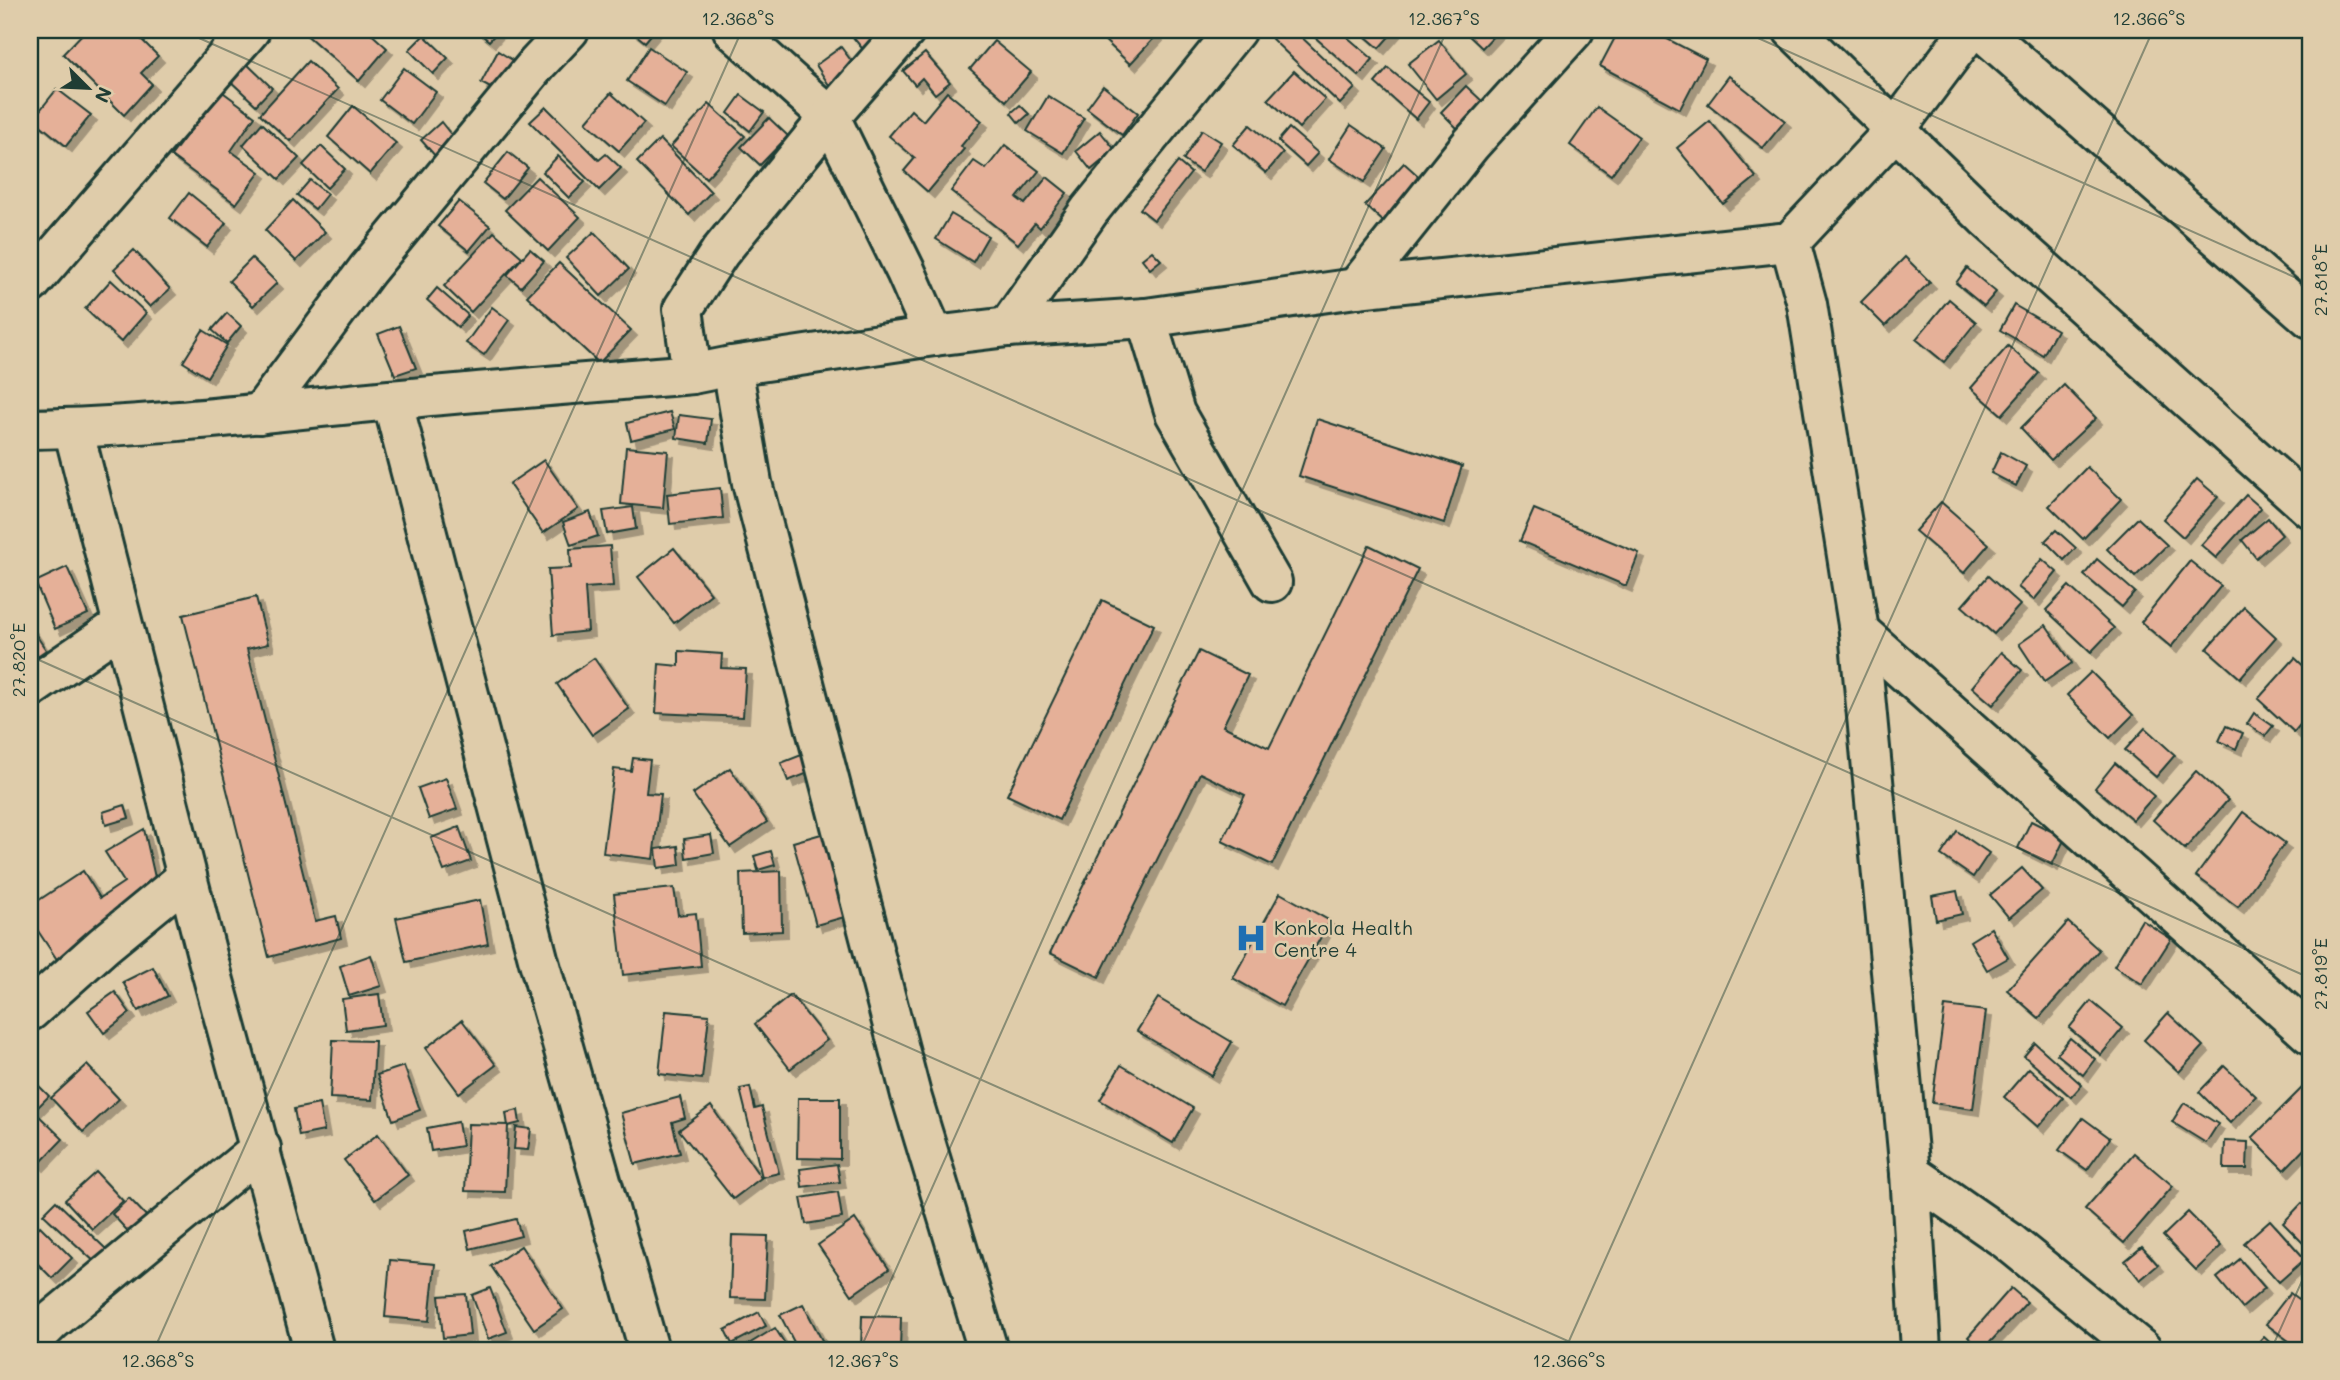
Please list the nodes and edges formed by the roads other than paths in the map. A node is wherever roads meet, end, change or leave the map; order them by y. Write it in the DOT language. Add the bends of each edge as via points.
graph roads {
  1 [pos="250,30"];
  2 [pos="569,30"];
  3 [pos="733,30"];
  4 [pos="906,30"];
  5 [pos="1236,30"];
  6 [pos="1574,30"];
  7 [pos="1793,30"];
  8 [pos="1970,30"];
  9 [pos="1981,30"];
  10 [pos="830,117"];
  11 [pos="1896,129"];
  12 [pos="1790,242"];
  13 [pos="30,284"];
  14 [pos="1356,288"];
  15 [pos="2310,317"];
  16 [pos="1146,318"];
  17 [pos="1008,327"];
  18 [pos="934,336"];
  19 [pos="732,366"];
  20 [pos="692,374"];
  21 [pos="392,400"];
  22 [pos="260,414"];
  23 [pos="73,428"];
  24 [pos="30,429"];
  25 [pos="2310,508"];
  26 [pos="1272,582"];
  27 [pos="122,625"];
  28 [pos="1859,631"];
  29 [pos="30,688"];
  30 [pos="187,877"];
  31 [pos="30,1011"];
  32 [pos="2310,1034"];
  33 [pos="261,1148"];
  34 [pos="1910,1173"];
  35 [pos="30,1343"];
  36 [pos="314,1350"];
  37 [pos="649,1350"];
  38 [pos="988,1350"];
  39 [pos="1920,1350"];
  40 [pos="2142,1350"];
  1 -- 13 [label="street"];
  2 -- 22 [label="street" via="367,270"];
  3 -- 10 [label="street"];
  4 -- 10 [label="street"];
  5 -- 17 [label="street" via="1090,210"];
  6 -- 14 [label="street" via="1471,144"];
  7 -- 11 [label="street"];
  8 -- 11 [label="street"];
  9 -- 15 [label="street"];
  10 -- 18 [label="street"];
  10 -- 20 [label="street" via="720,252 683,309"];
  11 -- 12 [label="street"];
  11 -- 25 [label="street" via="1984,217"];
  12 -- 14 [label="street"];
  12 -- 28 [label="street" via="1807,304"];
  14 -- 16 [label="street"];
  16 -- 17 [label="street"];
  16 -- 26 [label="street" via="1175,413"];
  17 -- 18 [label="street"];
  18 -- 19 [label="street"];
  19 -- 20 [label="street"];
  19 -- 38 [label="street" via="752,483 911,1095"];
  20 -- 21 [label="street"];
  21 -- 22 [label="street"];
  21 -- 37 [label="street" via="539,962"];
  22 -- 23 [label="street"];
  23 -- 24 [label="street"];
  23 -- 27 [label="street"];
  27 -- 29 [label="street"];
  27 -- 30 [label="street"];
  28 -- 32 [label="street"];
  28 -- 34 [label="street"];
  30 -- 31 [label="street"];
  30 -- 33 [label="street"];
  33 -- 35 [label="street"];
  33 -- 36 [label="street"];
  34 -- 39 [label="street"];
  34 -- 40 [label="street" via="2008,1241"];
}
